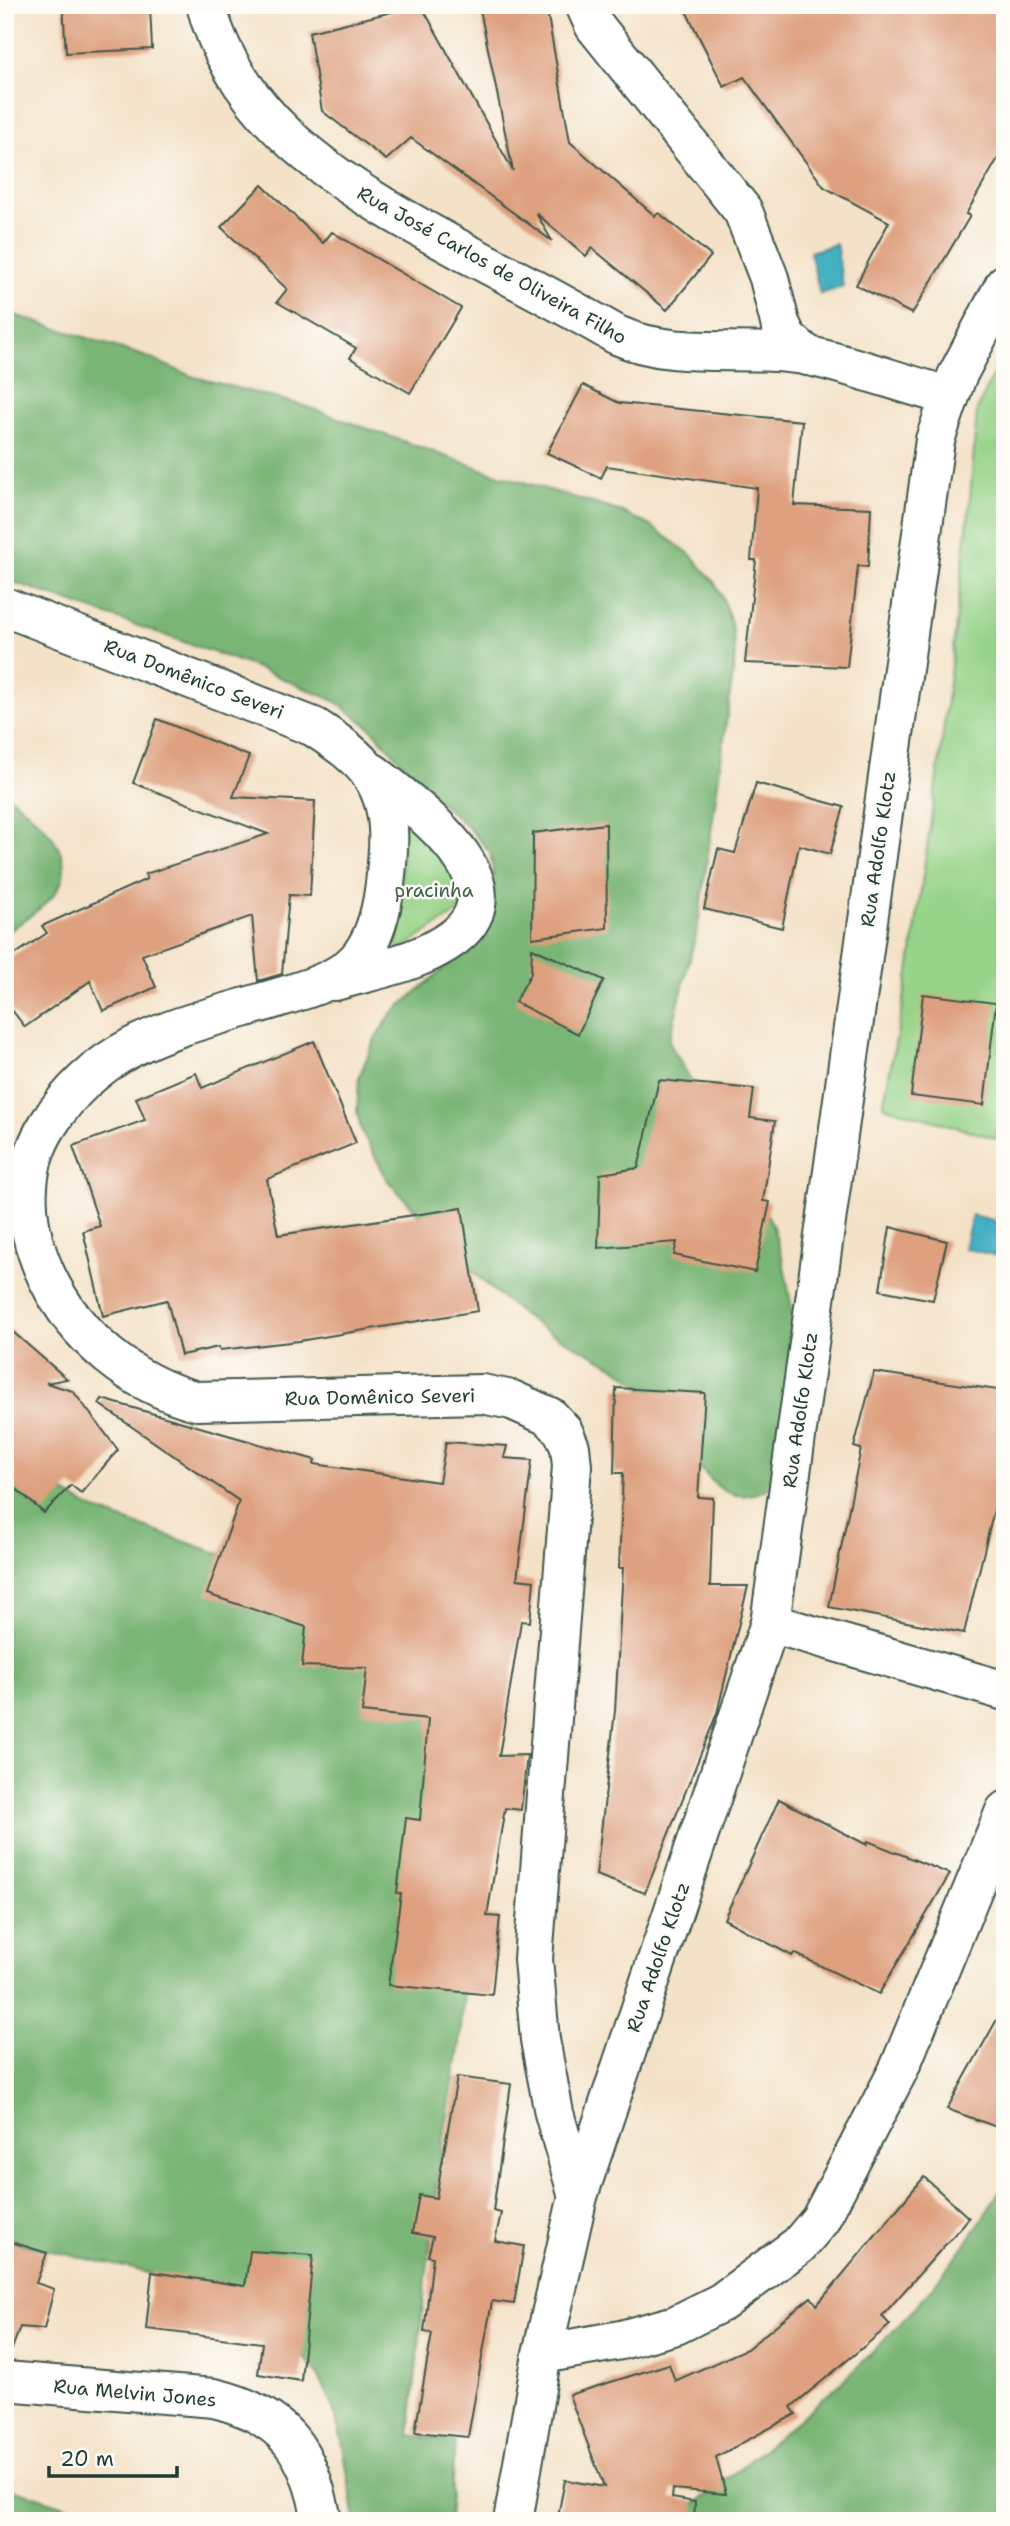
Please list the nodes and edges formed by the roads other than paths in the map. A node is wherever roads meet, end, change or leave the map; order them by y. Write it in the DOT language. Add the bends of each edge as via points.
graph roads {
  1 [pos="206,5"];
  2 [pos="585,5"];
  3 [pos="769,278"];
  4 [pos="1005,284"];
  5 [pos="711,350"];
  6 [pos="808,356"];
  7 [pos="949,396"];
  8 [pos="5,607"];
  9 [pos="371,771"];
  10 [pos="303,990"];
  11 [pos="770,1623"];
  12 [pos="1005,1691"];
  13 [pos="1005,1811"];
  14 [pos="578,2196"];
  15 [pos="542,2354"];
  16 [pos="5,2381"];
  17 [pos="322,2521"];
  18 [pos="513,2521"];
  1 -- 5 [label="street, Rua José Carlos de Oliveira Filho" via="219,43 246,90 298,149 332,175 617,335 646,345"];
  2 -- 3 [label="street" via="594,25 743,211"];
  3 -- 5 [label="street" via="769,306 760,324 736,344"];
  3 -- 6 [label="street" via="783,330"];
  4 -- 7 [label="street, Rua Adolfo Klotz"];
  5 -- 6 [label="street, Rua José Carlos de Oliveira Filho"];
  6 -- 7 [label="street, Rua José Carlos de Oliveira Filho"];
  7 -- 11 [label="street, Rua Adolfo Klotz" via="935,440"];
  8 -- 9 [label="street, Rua Domênico Severi" via="294,717 339,743"];
  9 -- 10 [label="street, Rua Domênico Severi" via="386,808 388,829 377,920 357,960"];
  9 -- 10 [label="street, Rua Domênico Severi" via="462,856 476,885 476,909 463,931 436,949"];
  10 -- 14 [label="street, Rua Domênico Severi" via="151,1036 90,1074 54,1114 30,1161 27,1204 33,1240 48,1279 89,1337 126,1370 172,1394 197,1401 482,1394 531,1407 563,1431 572,1466 533,1959 540,2040 554,2113"];
  11 -- 12 [label="street"];
  11 -- 14 [label="street, Rua Adolfo Klotz"];
  13 -- 15 [label="street" via="899,2069 820,2220 799,2245 722,2302 676,2325"];
  14 -- 15 [label="street, Rua Adolfo Klotz"];
  15 -- 18 [label="street, Rua Adolfo Klotz"];
  16 -- 17 [label="street, Rua Melvin Jones" via="241,2405 266,2418 299,2450 311,2470"];
}
